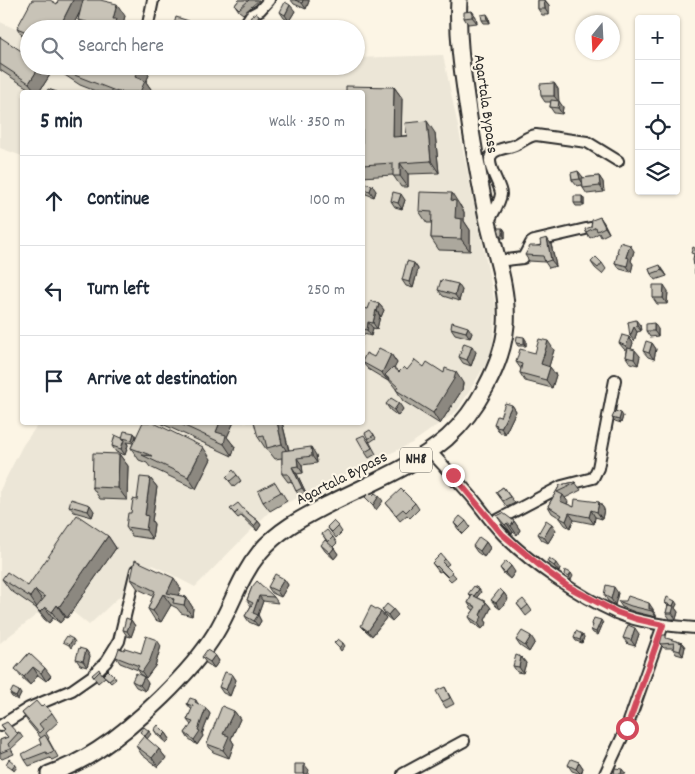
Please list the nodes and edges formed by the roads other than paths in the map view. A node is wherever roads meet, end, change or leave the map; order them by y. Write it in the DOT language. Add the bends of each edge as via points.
graph roads {
  1 [pos="153,0"];
  2 [pos="269,0"];
  3 [pos="459,0"];
  4 [pos="149,20"];
  5 [pos="247,20"];
  6 [pos="618,161"];
  7 [pos="488,223"];
  8 [pos="590,228"];
  9 [pos="497,261"];
  10 [pos="615,380"];
  11 [pos="430,451"];
  12 [pos="492,522"];
  13 [pos="136,570"];
  14 [pos="663,625"];
  15 [pos="695,628"];
  16 [pos="0,726"];
  17 [pos="464,740"];
  18 [pos="49,774"];
  19 [pos="403,774"];
  20 [pos="605,774"];
  1 -- 4 [label="street"];
  2 -- 5 [label="street"];
  3 -- 7 [label="highway, Agartala Bypass / NH8" via="461,60"];
  6 -- 7 [label="street" via="587,142 536,135 496,151 490,160 501,192"];
  7 -- 9 [label="highway, Agartala Bypass / NH8"];
  8 -- 9 [label="street" via="531,242 523,258"];
  9 -- 11 [label="highway, Agartala Bypass / NH8" via="506,310 500,354 470,413 459,427"];
  10 -- 12 [label="street" via="598,468 593,478 562,486"];
  11 -- 12 [label="street"];
  11 -- 18 [label="highway, Agartala Bypass / NH8" via="302,518 275,537 247,569 216,633 184,673 146,711 99,750"];
  12 -- 14 [label="street" via="519,550 567,586 616,612"];
  13 -- 16 [label="street" via="119,641 106,662 72,690 29,708"];
  14 -- 15 [label="street"];
  14 -- 20 [label="street" via="627,728"];
  17 -- 19 [label="street"];
}
